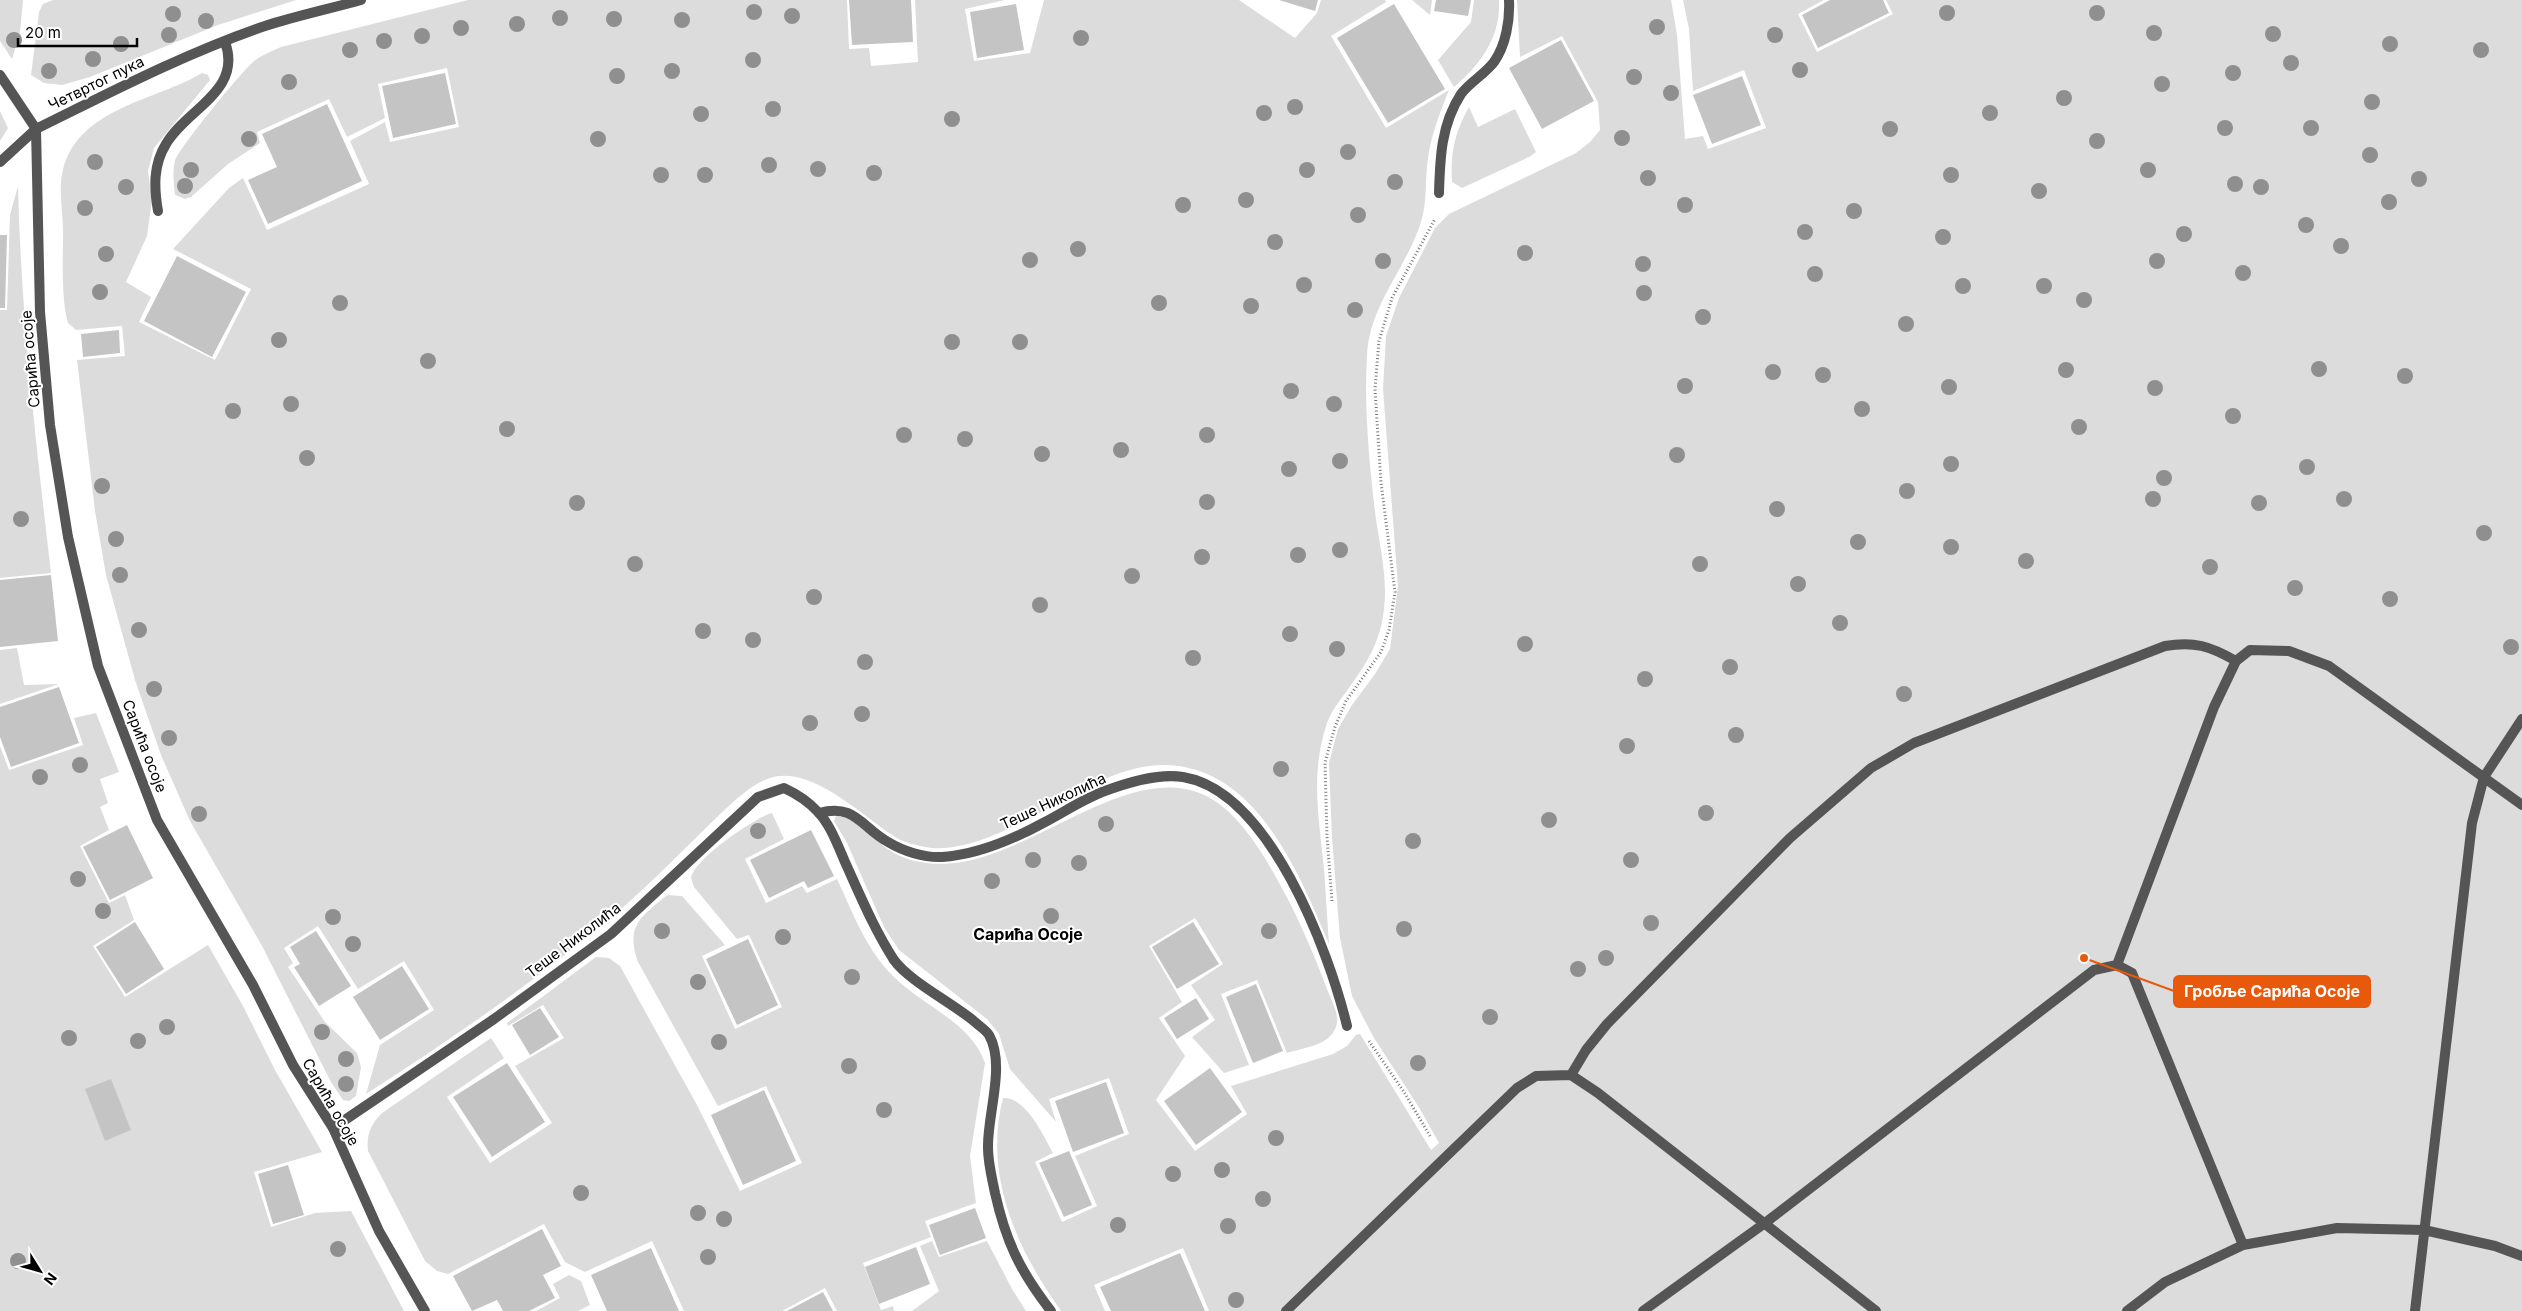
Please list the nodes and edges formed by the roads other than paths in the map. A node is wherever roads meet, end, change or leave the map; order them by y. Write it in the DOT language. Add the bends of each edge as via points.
graph roads {
  1 [pos="361,0"];
  2 [pos="1509,0"];
  3 [pos="225,42"];
  4 [pos="0,75"];
  5 [pos="36,129"];
  6 [pos="0,162"];
  7 [pos="1439,193"];
  8 [pos="158,211"];
  9 [pos="2236,661"];
  10 [pos="2522,719"];
  11 [pos="2484,777"];
  12 [pos="2522,805"];
  13 [pos="819,812"];
  14 [pos="2117,965"];
  15 [pos="1347,1026"];
  16 [pos="1571,1076"];
  17 [pos="333,1128"];
  18 [pos="1765,1223"];
  19 [pos="2424,1230"];
  20 [pos="2243,1245"];
  21 [pos="2522,1256"];
  22 [pos="425,1311"];
  23 [pos="1051,1311"];
  24 [pos="1286,1311"];
  25 [pos="1643,1311"];
  26 [pos="1876,1311"];
  27 [pos="2127,1311"];
  28 [pos="2416,1311"];
  1 -- 3 [label="street, Четвртог пука" via="265,26"];
  2 -- 7 [label="street" via="1508,26 1502,46 1494,62 1462,93 1444,132"];
  3 -- 5 [label="street, Четвртог пука" via="146,74"];
  3 -- 8 [label="street" via="230,59 221,84 166,142 160,157 155,191"];
  4 -- 5 [label="street"];
  5 -- 6 [label="street, Четвртог пука"];
  5 -- 17 [label="street, Сарића осоје" via="40,312 50,425 68,537 98,666 157,820 253,985 293,1065"];
  9 -- 11 [label="street" via="2250,650 2289,651 2329,666"];
  9 -- 14 [label="street" via="2214,707"];
  9 -- 16 [label="street" via="2216,650 2188,642 2165,646 1914,743 1871,768 1790,838 1606,1024"];
  10 -- 11 [label="street"];
  11 -- 12 [label="street"];
  11 -- 19 [label="street" via="2472,822"];
  13 -- 15 [label="street, Теше Николића" via="830,810 852,814 888,842 907,851 942,857 979,850 1013,838 1080,802 1124,785 1166,777 1200,782 1216,789 1242,810 1274,849 1323,952"];
  13 -- 17 [label="street, Теше Николића" via="801,796 784,788 758,797 611,934 494,1019"];
  13 -- 23 [label="street, Теше Николића" via="874,927 896,962 989,1034 995,1083 988,1148 1003,1231 1016,1259"];
  14 -- 18 [label="street" via="2094,970"];
  14 -- 20 [label="street" via="2132,973"];
  16 -- 18 [label="street" via="1598,1093"];
  16 -- 24 [label="street" via="1536,1076 1517,1088"];
  17 -- 22 [label="street, Сарића осоје" via="379,1231"];
  18 -- 25 [label="street"];
  18 -- 26 [label="street"];
  19 -- 20 [label="street" via="2337,1228"];
  19 -- 21 [label="street" via="2495,1246"];
  19 -- 28 [label="street"];
  20 -- 27 [label="street" via="2165,1282"];
}
